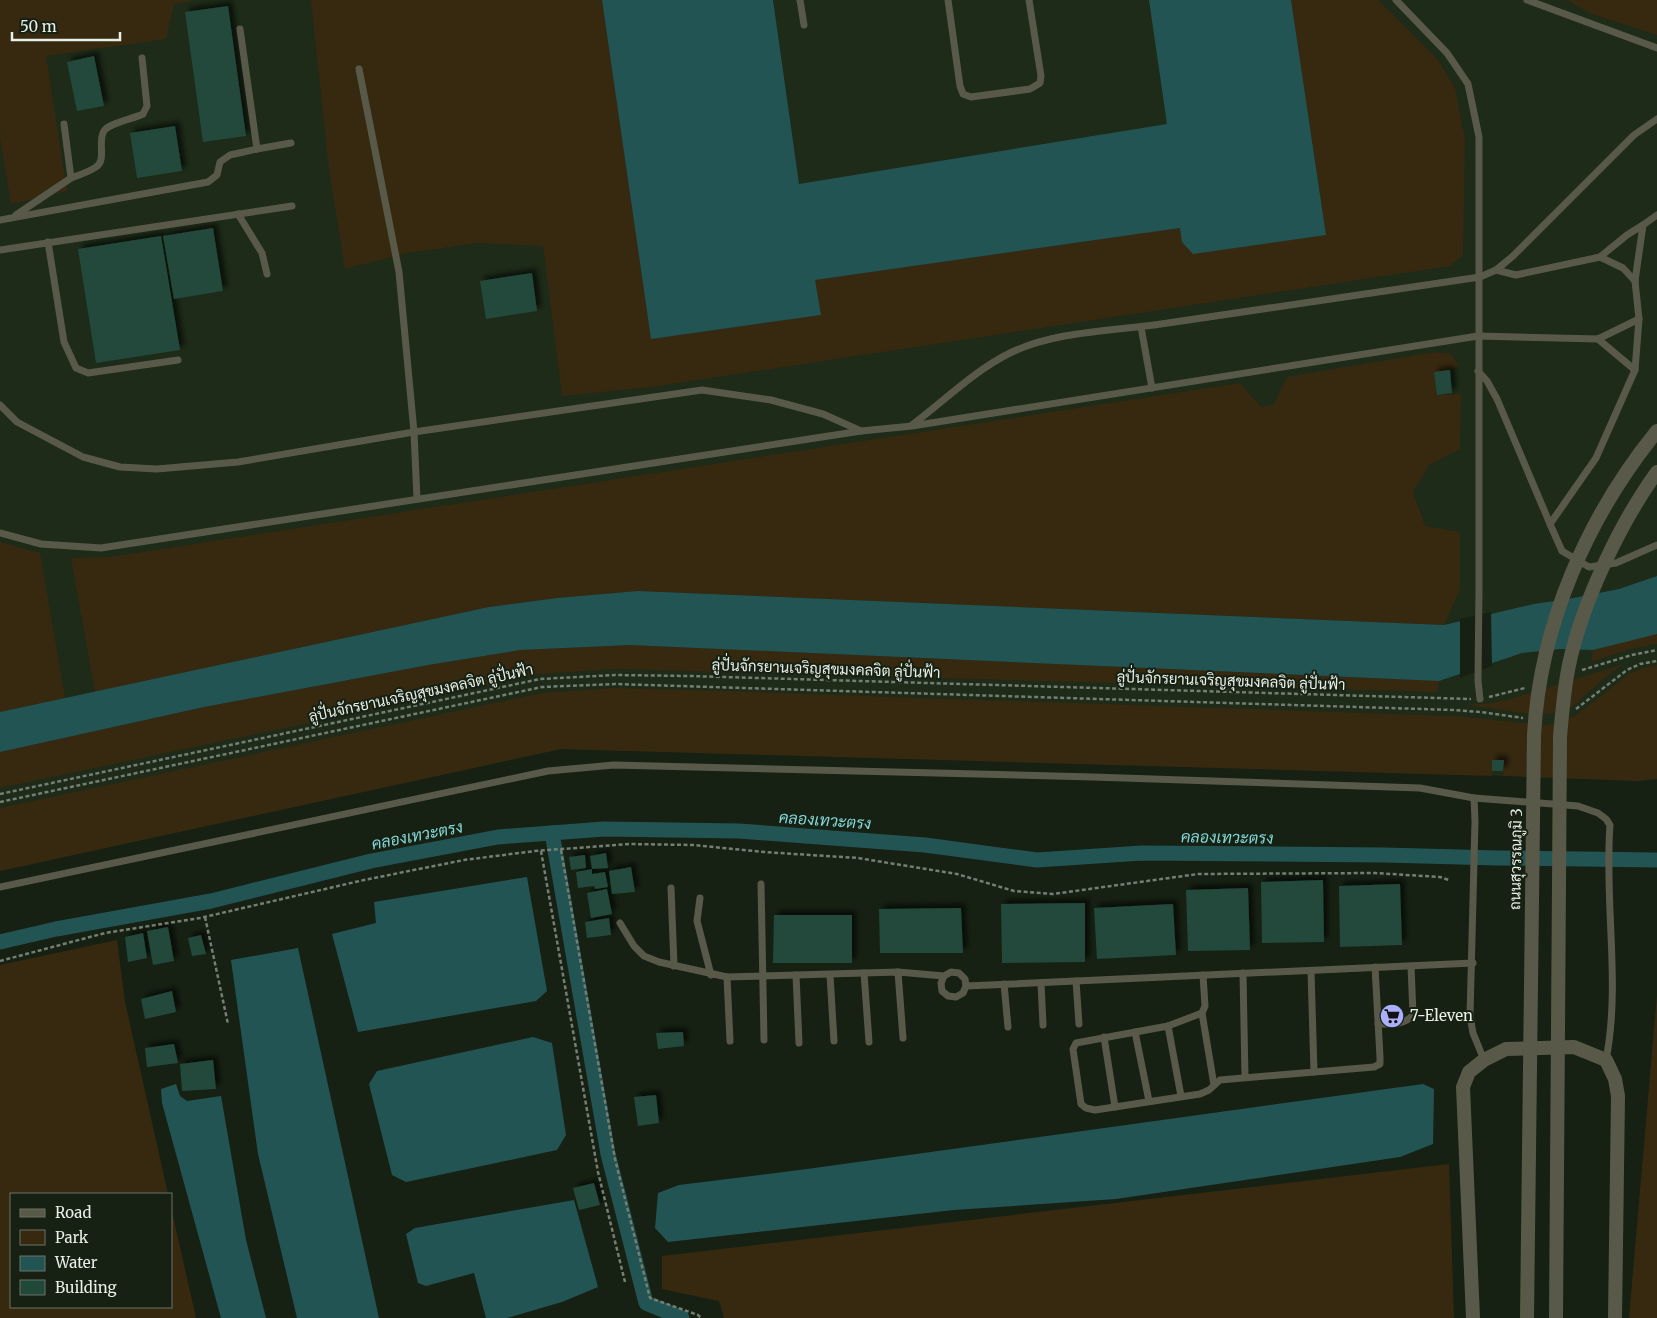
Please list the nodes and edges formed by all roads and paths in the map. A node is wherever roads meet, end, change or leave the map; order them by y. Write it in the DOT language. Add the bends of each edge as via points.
graph roads {
  1 [pos="800,0"];
  2 [pos="948,0"];
  3 [pos="1029,0"];
  4 [pos="1396,0"];
  5 [pos="1527,0"];
  6 [pos="804,25"];
  7 [pos="240,29"];
  8 [pos="1657,48"];
  9 [pos="142,58"];
  10 [pos="359,69"];
  11 [pos="1657,119"];
  12 [pos="64,124"];
  13 [pos="291,143"];
  14 [pos="257,149"];
  15 [pos="71,178"];
  16 [pos="292,206"];
  17 [pos="238,214"];
  18 [pos="1657,215"];
  19 [pos="12,217"];
  20 [pos="0,220"];
  21 [pos="1643,225"];
  22 [pos="48,242"];
  23 [pos="0,250"];
  24 [pos="1600,257"];
  25 [pos="1496,270"];
  26 [pos="267,274"];
  27 [pos="1480,277"];
  28 [pos="1635,281"];
  29 [pos="1639,320"];
  30 [pos="1142,327"];
  31 [pos="1478,336"];
  32 [pos="1598,339"];
  33 [pos="178,360"];
  34 [pos="1635,370"];
  35 [pos="1478,371"];
  36 [pos="1152,388"];
  37 [pos="0,405"];
  38 [pos="912,426"];
  39 [pos="861,431"];
  40 [pos="1657,431"];
  41 [pos="414,432"];
  42 [pos="1657,472"];
  43 [pos="418,499"];
  44 [pos="1550,524"];
  45 [pos="0,533"];
  46 [pos="1657,544"];
  47 [pos="1657,650"];
  48 [pos="1657,661"];
  49 [pos="1578,672"];
  50 [pos="1527,688"];
  51 [pos="1480,699"];
  52 [pos="1572,712"];
  53 [pos="1527,719"];
  54 [pos="0,794"];
  55 [pos="1474,798"];
  56 [pos="0,802"];
  57 [pos="561,850"];
  58 [pos="542,851"];
  59 [pos="1449,880"];
  60 [pos="761,884"];
  61 [pos="0,887"];
  62 [pos="671,888"];
  63 [pos="700,898"];
  64 [pos="206,917"];
  65 [pos="620,923"];
  66 [pos="0,961"];
  67 [pos="1473,963"];
  68 [pos="674,966"];
  69 [pos="1411,966"];
  70 [pos="1375,967"];
  71 [pos="1311,970"];
  72 [pos="898,972"];
  73 [pos="864,973"];
  74 [pos="1243,974"];
  75 [pos="711,975"];
  76 [pos="830,975"];
  77 [pos="1203,975"];
  78 [pos="763,976"];
  79 [pos="796,976"];
  80 [pos="944,976"];
  81 [pos="728,978"];
  82 [pos="1076,981"];
  83 [pos="1041,983"];
  84 [pos="1004,984"];
  85 [pos="966,986"];
  86 [pos="1202,1013"];
  87 [pos="228,1024"];
  88 [pos="1043,1024"];
  89 [pos="1079,1024"];
  90 [pos="1378,1024"];
  91 [pos="1168,1026"];
  92 [pos="1008,1027"];
  93 [pos="1135,1032"];
  94 [pos="1104,1037"];
  95 [pos="903,1038"];
  96 [pos="764,1040"];
  97 [pos="730,1041"];
  98 [pos="834,1041"];
  99 [pos="799,1042"];
  100 [pos="869,1042"];
  101 [pos="1484,1060"];
  102 [pos="1606,1060"];
  103 [pos="1314,1072"];
  104 [pos="1246,1077"];
  105 [pos="1214,1085"];
  106 [pos="1182,1096"];
  107 [pos="1149,1102"];
  108 [pos="1114,1107"];
  109 [pos="625,1282"];
  110 [pos="701,1318"];
  111 [pos="1473,1318"];
  112 [pos="1527,1318"];
  113 [pos="1556,1318"];
  114 [pos="1615,1318"];
  1 -- 6 [label="lane"];
  2 -- 3 [label="lane" via="960,86 964,94 971,97 1030,89 1040,83"];
  4 -- 27 [label="lane" via="1447,53 1468,84 1479,137"];
  5 -- 8 [label="lane"];
  7 -- 14 [label="lane"];
  9 -- 15 [label="lane" via="147,106 143,114 108,126 100,139 100,163"];
  10 -- 41 [label="lane" via="399,272"];
  11 -- 25 [label="lane" via="1634,135"];
  12 -- 15 [label="lane"];
  13 -- 14 [label="lane"];
  14 -- 19 [label="lane" via="225,158 220,162 217,175 208,182"];
  15 -- 19 [label="lane"];
  16 -- 17 [label="lane"];
  17 -- 22 [label="lane"];
  17 -- 26 [label="lane" via="262,253"];
  18 -- 21 [label="lane"];
  19 -- 20 [label="lane"];
  21 -- 24 [label="lane"];
  21 -- 28 [label="lane"];
  22 -- 23 [label="lane"];
  22 -- 33 [label="lane" via="64,342 76,368 88,373"];
  24 -- 25 [label="lane" via="1516,275"];
  24 -- 28 [label="lane" via="1623,268"];
  25 -- 27 [label="lane"];
  27 -- 30 [label="lane"];
  27 -- 31 [label="lane"];
  28 -- 29 [label="lane"];
  29 -- 32 [label="lane"];
  29 -- 34 [label="lane"];
  30 -- 36 [label="lane"];
  30 -- 38 [label="lane" via="1065,336 1008,354 978,373"];
  31 -- 32 [label="lane"];
  31 -- 35 [label="lane"];
  31 -- 36 [label="lane"];
  32 -- 34 [label="lane"];
  34 -- 44 [label="lane" via="1596,458"];
  35 -- 44 [label="lane" via="1496,399"];
  35 -- 51 [label="lane"];
  36 -- 38 [label="lane"];
  37 -- 41 [label="lane" via="17,422 51,441 83,457 120,467 157,469 238,462"];
  38 -- 39 [label="lane"];
  39 -- 41 [label="lane" via="823,414 771,400 702,390"];
  39 -- 43 [label="lane"];
  40 -- 112 [label="street, ถนนสุวรรณภูมิ 3, bridge" via="1616,488 1575,566 1546,651 1539,684 1534,735"];
  41 -- 43 [label="lane"];
  42 -- 113 [label="street, bridge" via="1637,502 1598,578 1569,663 1562,709"];
  43 -- 45 [label="lane" via="101,548 41,544"];
  44 -- 46 [label="lane" via="1562,551 1589,566 1616,563"];
  47 -- 49 [label="path"];
  48 -- 52 [label="path" via="1626,670"];
  50 -- 51 [label="path, ลู่ปั่นจักรยานเจริญสุขมงคลจิต ลู่ปั่นฟ้า"];
  51 -- 54 [label="path, ลู่ปั่นจักรยานเจริญสุขมงคลจิต ลู่ปั่นฟ้า" via="690,676 615,675 549,679"];
  53 -- 56 [label="path" via="1454,710 701,686 615,684 542,687"];
  55 -- 61 [label="lane" via="1420,788 614,765 548,770"];
  55 -- 67 [label="lane"];
  55 -- 102 [label="lane" via="1578,806 1598,813 1610,825 1608,875 1612,1018"];
  57 -- 58 [label="path"];
  57 -- 59 [label="path" via="630,844 693,845 858,858 957,874 1014,891 1052,894 1198,874 1375,872"];
  57 -- 110 [label="path" via="614,1159 650,1298"];
  58 -- 64 [label="path" via="464,860"];
  58 -- 109 [label="path" via="598,1172"];
  60 -- 78 [label="lane"];
  62 -- 68 [label="lane"];
  63 -- 75 [label="lane" via="697,921"];
  64 -- 66 [label="path" via="105,933"];
  64 -- 87 [label="path"];
  65 -- 68 [label="lane" via="644,956"];
  67 -- 69 [label="lane"];
  67 -- 101 [label="lane" via="1470,1016"];
  68 -- 75 [label="lane"];
  69 -- 70 [label="lane"];
  69 -- 90 [label="lane" via="1413,1015 1403,1023"];
  70 -- 71 [label="lane"];
  70 -- 90 [label="lane"];
  71 -- 74 [label="lane"];
  71 -- 103 [label="lane"];
  72 -- 73 [label="lane"];
  72 -- 80 [label="lane"];
  72 -- 95 [label="lane"];
  73 -- 76 [label="lane"];
  73 -- 100 [label="lane"];
  74 -- 77 [label="lane"];
  74 -- 104 [label="lane"];
  75 -- 81 [label="lane"];
  76 -- 79 [label="lane"];
  76 -- 98 [label="lane"];
  77 -- 82 [label="lane"];
  77 -- 86 [label="lane" via="1205,1006"];
  78 -- 79 [label="lane"];
  78 -- 81 [label="lane"];
  78 -- 96 [label="lane"];
  79 -- 99 [label="lane"];
  80 -- 85 [label="lane" via="951,972 959,973 965,978"];
  80 -- 85 [label="lane" via="942,991 948,996 956,997"];
  81 -- 97 [label="lane"];
  82 -- 83 [label="lane"];
  82 -- 89 [label="lane"];
  83 -- 84 [label="lane"];
  83 -- 88 [label="lane"];
  84 -- 85 [label="lane"];
  84 -- 92 [label="lane"];
  86 -- 91 [label="lane"];
  86 -- 105 [label="lane"];
  90 -- 103 [label="lane" via="1380,1064"];
  91 -- 93 [label="lane"];
  91 -- 106 [label="lane"];
  93 -- 94 [label="lane"];
  93 -- 107 [label="lane"];
  94 -- 108 [label="lane"];
  94 -- 108 [label="lane" via="1076,1043 1073,1048 1081,1104 1095,1110"];
  101 -- 102 [label="street" via="1506,1048 1574,1047"];
  101 -- 111 [label="street" via="1469,1072 1463,1087"];
  102 -- 114 [label="street" via="1615,1079 1618,1096"];
  103 -- 104 [label="lane"];
  104 -- 105 [label="lane" via="1220,1080"];
  105 -- 106 [label="lane" via="1200,1094"];
  106 -- 107 [label="lane"];
  107 -- 108 [label="lane"];
}
